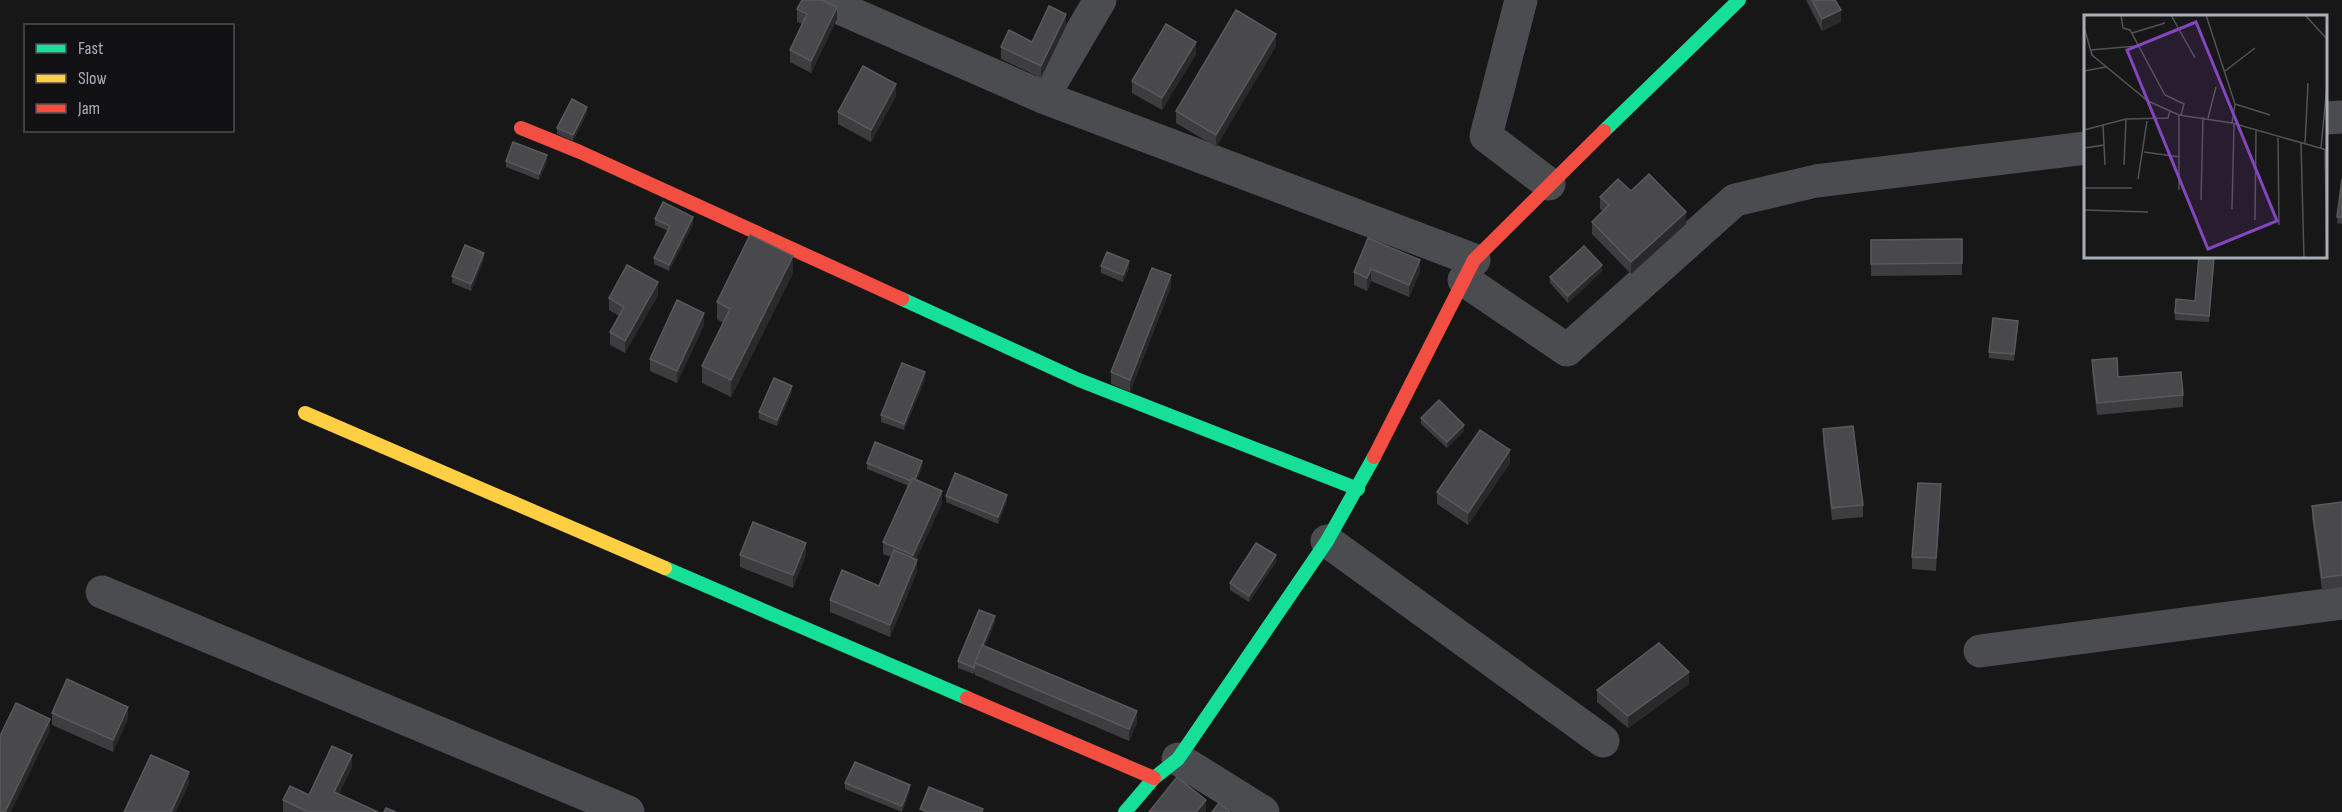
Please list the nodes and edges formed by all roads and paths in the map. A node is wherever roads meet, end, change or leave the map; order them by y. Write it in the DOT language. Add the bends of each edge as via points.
graph roads {
  1 [pos="821,0"];
  2 [pos="1100,0"];
  3 [pos="1521,0"];
  4 [pos="1739,0"];
  5 [pos="1043,97"];
  6 [pos="521,128"];
  7 [pos="2084,148"];
  8 [pos="1549,184"];
  9 [pos="1469,270"];
  10 [pos="305,414"];
  11 [pos="1358,489"];
  12 [pos="1327,541"];
  13 [pos="102,592"];
  14 [pos="2342,603"];
  15 [pos="1980,651"];
  16 [pos="1603,741"];
  17 [pos="1166,769"];
  18 [pos="628,812"];
  19 [pos="1125,812"];
  20 [pos="1263,812"];
  1 -- 5 [label="street"];
  2 -- 5 [label="street"];
  3 -- 8 [label="street" via="1486,136"];
  4 -- 8 [label="street"];
  5 -- 9 [label="street"];
  6 -- 11 [label="street" via="1079,380"];
  7 -- 9 [label="street" via="1816,181 1735,200 1567,350"];
  8 -- 9 [label="street"];
  9 -- 11 [label="street"];
  10 -- 17 [label="street"];
  11 -- 12 [label="street"];
  12 -- 16 [label="street"];
  12 -- 17 [label="street"];
  13 -- 18 [label="street"];
  14 -- 15 [label="street"];
  17 -- 19 [label="street"];
  17 -- 20 [label="street"];
}
